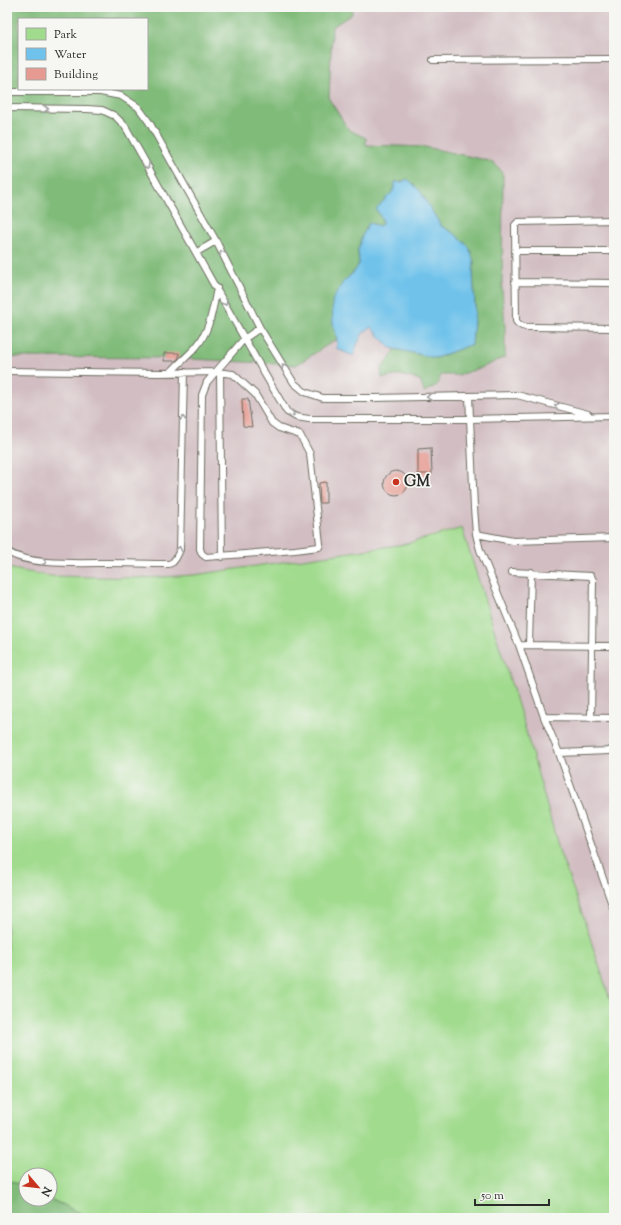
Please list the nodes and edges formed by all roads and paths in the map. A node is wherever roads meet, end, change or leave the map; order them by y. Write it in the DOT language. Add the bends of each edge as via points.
graph roads {
  1 [pos="614,59"];
  2 [pos="433,60"];
  3 [pos="7,92"];
  4 [pos="7,108"];
  5 [pos="614,220"];
  6 [pos="216,241"];
  7 [pos="515,251"];
  8 [pos="614,251"];
  9 [pos="197,252"];
  10 [pos="515,282"];
  11 [pos="614,283"];
  12 [pos="217,288"];
  13 [pos="260,328"];
  14 [pos="614,328"];
  15 [pos="244,339"];
  16 [pos="7,371"];
  17 [pos="184,372"];
  18 [pos="218,372"];
  19 [pos="170,373"];
  20 [pos="469,396"];
  21 [pos="595,416"];
  22 [pos="614,416"];
  23 [pos="470,419"];
  24 [pos="476,534"];
  25 [pos="614,538"];
  26 [pos="7,551"];
  27 [pos="222,556"];
  28 [pos="512,572"];
  29 [pos="531,572"];
  30 [pos="519,645"];
  31 [pos="529,645"];
  32 [pos="592,646"];
  33 [pos="614,646"];
  34 [pos="544,717"];
  35 [pos="591,718"];
  36 [pos="614,718"];
  37 [pos="614,748"];
  38 [pos="559,752"];
  39 [pos="614,910"];
  1 -- 2 [label="lane"];
  3 -- 6 [label="lane" via="100,92 121,96 138,107"];
  4 -- 9 [label="lane, one-way" via="102,110 114,116 125,126"];
  5 -- 7 [label="lane" via="518,222 515,225"];
  6 -- 9 [label="lane"];
  13 -- 6 [label="lane, one-way"];
  7 -- 8 [label="lane"];
  7 -- 10 [label="lane"];
  9 -- 12 [label="lane"];
  10 -- 11 [label="lane"];
  10 -- 14 [label="lane" via="516,321 520,326"];
  12 -- 15 [label="lane, one-way"];
  12 -- 19 [label="lane" via="205,333 197,346"];
  13 -- 15 [label="lane"];
  20 -- 13 [label="lane, one-way" via="323,398 305,392 294,383"];
  15 -- 18 [label="lane"];
  15 -- 23 [label="lane, one-way" via="287,412 296,417"];
  16 -- 19 [label="lane"];
  17 -- 18 [label="lane"];
  17 -- 19 [label="lane"];
  26 -- 17 [label="lane, one-way" via="10,554 48,563 173,562 180,550"];
  18 -- 27 [label="lane"];
  18 -- 27 [label="lane" via="207,382 202,395 200,549 206,557"];
  18 -- 27 [label="lane" via="234,374 255,394 272,423 300,435 310,454 320,544 319,547 295,550"];
  21 -- 20 [label="lane, one-way" via="517,395"];
  20 -- 23 [label="lane"];
  21 -- 22 [label="lane"];
  21 -- 23 [label="lane"];
  23 -- 24 [label="lane"];
  24 -- 25 [label="lane" via="513,541"];
  24 -- 30 [label="lane" via="480,550"];
  28 -- 29 [label="lane"];
  29 -- 31 [label="lane"];
  29 -- 32 [label="lane" via="591,576"];
  30 -- 31 [label="lane"];
  30 -- 34 [label="lane"];
  31 -- 32 [label="lane"];
  32 -- 33 [label="lane"];
  32 -- 35 [label="lane"];
  34 -- 35 [label="lane"];
  34 -- 38 [label="lane"];
  35 -- 36 [label="lane"];
  37 -- 38 [label="lane" via="609,751"];
  38 -- 39 [label="lane"];
}
